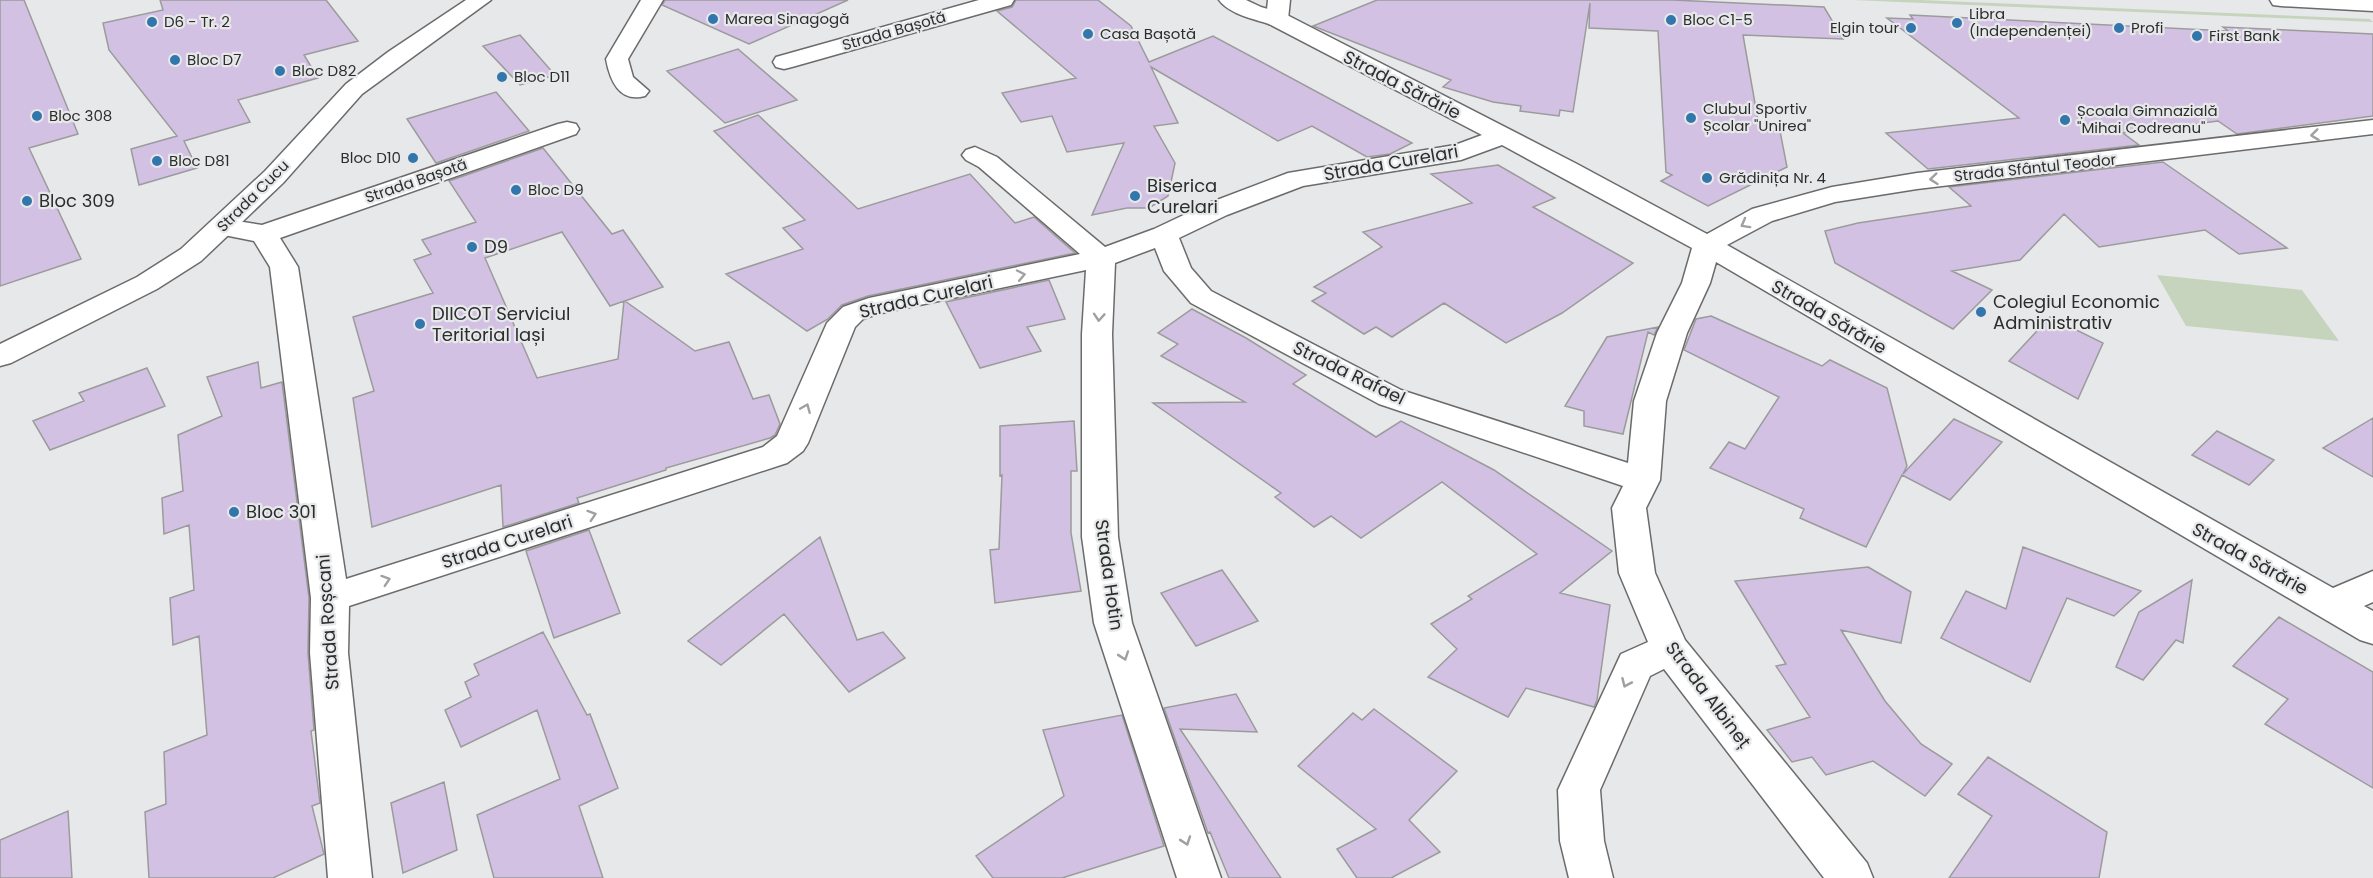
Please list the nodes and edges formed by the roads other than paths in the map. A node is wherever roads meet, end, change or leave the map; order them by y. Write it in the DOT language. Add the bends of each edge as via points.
graph roads {
  1 [pos="480,0"];
  2 [pos="652,0"];
  3 [pos="1003,0"];
  4 [pos="1230,0"];
  5 [pos="1263,0"];
  6 [pos="2282,0"];
  7 [pos="2373,5"];
  8 [pos="1278,9"];
  9 [pos="784,62"];
  10 [pos="637,91"];
  11 [pos="2373,128"];
  12 [pos="567,129"];
  13 [pos="1501,136"];
  14 [pos="975,155"];
  15 [pos="224,227"];
  16 [pos="264,234"];
  17 [pos="1164,235"];
  18 [pos="1707,245"];
  19 [pos="1101,258"];
  20 [pos="0,356"];
  21 [pos="1643,480"];
  22 [pos="2373,585"];
  23 [pos="330,598"];
  24 [pos="2333,605"];
  25 [pos="2373,629"];
  26 [pos="1670,649"];
  27 [pos="350,878"];
  28 [pos="1199,878"];
  29 [pos="1591,878"];
  30 [pos="1851,878"];
  1 -- 15 [label="street, Strada Cucu" via="354,89"];
  2 -- 10 [label="street" via="617,59 622,80"];
  3 -- 9 [label="street, Strada Bașotă"];
  4 -- 8 [label="street, Strada Sărărie" via="1253,12"];
  5 -- 8 [label="street, Strada Sărărie"];
  6 -- 7 [label="street"];
  8 -- 13 [label="street, Strada Sărărie"];
  11 -- 18 [label="street, Strada Sfântul Teodor, one-way" via="1917,181 1832,195 1762,215"];
  12 -- 16 [label="street, Strada Bașotă"];
  13 -- 17 [label="street, Strada Curelari" via="1461,152 1297,179 1218,209"];
  13 -- 18 [label="street, Strada Sărărie"];
  14 -- 19 [label="street"];
  15 -- 16 [label="street"];
  15 -- 20 [label="street, Strada Cucu" via="191,255 147,283"];
  16 -- 23 [label="street, Strada Roșcani" via="284,267"];
  17 -- 19 [label="street, Strada Curelari"];
  17 -- 21 [label="street, Strada Rafael" via="1178,271 1201,297 1390,397"];
  18 -- 21 [label="street, Strada Albineț" via="1696,283 1671,333 1650,401"];
  18 -- 24 [label="street, Strada Sărărie"];
  23 -- 19 [label="street, Strada Curelari, one-way" via="775,455 791,443 842,323 853,313"];
  19 -- 28 [label="street, Strada Hotin, one-way" via="1097,334 1100,537 1113,623"];
  21 -- 26 [label="street, Strada Albineț" via="1629,508 1637,573"];
  22 -- 24 [label="street"];
  23 -- 27 [label="street, Strada Roșcani" via="329,653"];
  24 -- 25 [label="street, Strada Sărărie"];
  26 -- 29 [label="street, one-way" via="1635,664 1579,790 1582,841"];
  26 -- 30 [label="street, Strada Albineț"];
}
